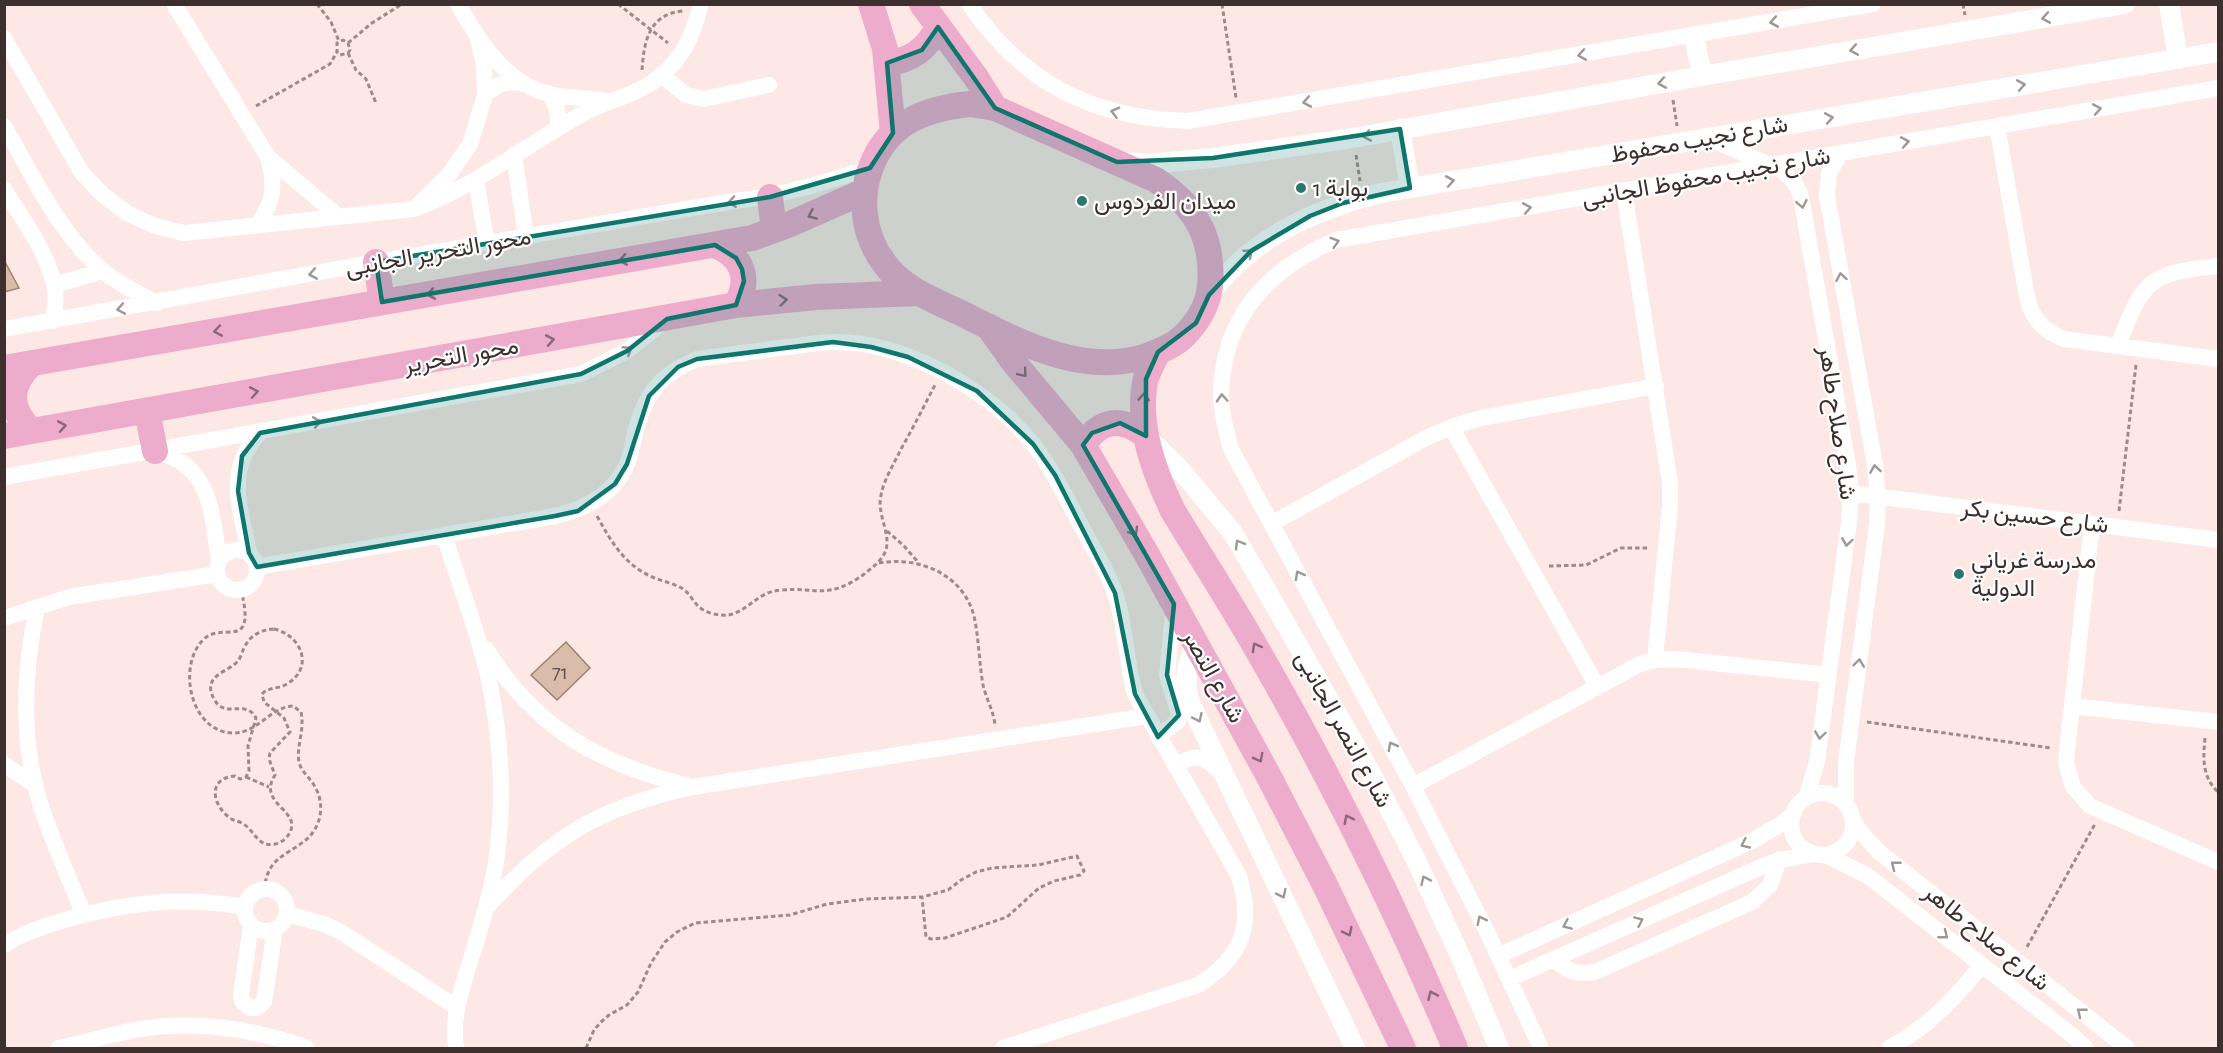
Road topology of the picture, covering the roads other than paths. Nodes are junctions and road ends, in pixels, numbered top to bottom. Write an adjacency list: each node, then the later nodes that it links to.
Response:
1 (174, 4): 35 (street)
2 (458, 4): 13 (street)
3 (871, 4): 16 (main road)
4 (922, 4): 10 (main road)
5 (969, 4): 11 (street, one-way to 5)
6 (1874, 4): 11 (street, one-way to 11)
7 (2125, 4): 18 (street, one-way to 18)
8 (2169, 4): 15 (street)
9 (700, 7): 17 (street)
10 (938, 27): 16 (main road); 25 (main road)
11 (1694, 36): 18 (street)
12 (4, 38): 47 (street)
13 (478, 39): 19 (street); 23 (street)
14 (2218, 52): 15 (street, شارع نجيب محفوظ)
15 (2178, 59): 31 (street, شارع نجيب محفوظ, one-way to 15)
16 (887, 63): 30 (main road)
17 (661, 75): 20 (street); 24 (street)
18 (1702, 76): 29 (street, one-way to 29)
19 (526, 84): 22 (street); 23 (street)
20 (768, 85)
21 (2218, 88): 27 (street, شارع نجيب محفوظ الجانبى, one-way to 21)
22 (548, 93): 24 (street); 28 (street)
23 (485, 95): 32 (street)
24 (609, 101): 28 (street)
25 (995, 108): 30 (main road); 36 (main road)
26 (4, 126): 54 (street)
27 (1997, 126): 33 (street, شارع نجيب محفوظ الجانبى, one-way to 27); 65 (street)
28 (558, 128): 34 (street)
29 (1400, 129): 36 (street, one-way to 36); 41 (street)
30 (893, 133): 39 (main road)
31 (1708, 138): 37 (street, شارع صلاح طاهر); 41 (street, شارع نجيب محفوظ, one-way to 31)
32 (470, 144): 38 (street); 45 (street)
33 (1842, 153): 37 (street, شارع نجيب محفوظ الجانبى); 81 (street, شارع صلاح طاهر, one-way to 33)
34 (514, 155): 38 (street); 49 (street)
35 (268, 157): 46 (street); 47 (street)
36 (1117, 162): 57 (main road)
37 (1770, 166): 43 (street, شارع نجيب محفوظ الجانبى); 80 (street, شارع صلاح طاهر, one-way to 80)
38 (490, 170): 40 (street)
39 (868, 179): 44 (street, محور التحرير الجانبى); 48 (main road, one-way to 48); 56 (main road)
40 (476, 180): 45 (street); 50 (street)
41 (1410, 188): 57 (street, شارع نجيب محفوظ, one-way to 41)
42 (4, 189): 55 (street)
43 (1624, 191): 70 (street); 83 (street, شارع نجيب محفوظ الجانبى, one-way to 43)
44 (770, 197): 48 (main road); 49 (street, محور التحرير الجانبى, one-way to 49)
45 (414, 209): 46 (street)
46 (338, 216): 47 (street)
47 (258, 225)
48 (774, 230): 51 (main road)
49 (526, 237): 50 (street, محور التحرير الجانبى)
50 (487, 244): 52 (street, محور التحرير الجانبى)
51 (715, 245): 58 (main road, one-way to 58); 60 (main road)
52 (376, 262): 58 (main road); 59 (street, محور التحرير الجانبى, one-way to 59)
53 (2218, 266): 65 (street)
54 (103, 271): 55 (street); 59 (street)
55 (54, 285): 62 (street)
56 (920, 293): 60 (main road, محور التحرير, one-way to 56); 63 (main road)
57 (1209, 295): 66 (main road)
58 (382, 302): 68 (main road, one-way to 68)
59 (158, 303): 62 (street, محور التحرير الجانبى, one-way to 62)
60 (736, 305): 61 (main road, محور التحرير)
61 (667, 319): 71 (main road, محور التحرير, one-way to 61); 74 (street, one-way to 61)
62 (53, 321): 64 (street, محور التحرير الجانبى)
63 (987, 326): 66 (main road); 77 (main road, شارع النصر, one-way to 77)
64 (4, 329)
65 (2118, 346): 67 (street)
66 (1158, 352): 76 (main road, شارع النصر, one-way to 66)
67 (2218, 359)
68 (32, 363): 69 (main road); 73 (main road)
69 (4, 368)
70 (1656, 386): 72 (street); 93 (street)
71 (147, 411): 73 (main road, محور التحرير, one-way to 71); 78 (main road)
72 (1451, 427): 83 (street); 95 (street)
73 (32, 431): 75 (main road, محور التحرير)
74 (260, 433): 78 (street); 86 (street)
75 (4, 436)
76 (1146, 436): 77 (main road); 132 (main road, شارع النصر, one-way to 76); 133 (street, شارع النصر الجانبى, one-way to 76)
77 (1083, 446): 88 (main road, شارع النصر, one-way to 88)
78 (155, 451): 79 (street); 87 (street)
79 (4, 477)
80 (1851, 493): 81 (street, شارع حسين بكر); 94 (street, شارع صلاح طاهر, one-way to 94)
81 (1878, 496): 82 (street, شارع حسين بكر); 107 (street, شارع صلاح طاهر, one-way to 81)
82 (2092, 524): 85 (street, شارع حسين بكر); 96 (street)
83 (1271, 525): 104 (street, شارع نجيب محفوظ الجانبى, one-way to 83)
84 (444, 536): 86 (street); 91 (street); 97 (street)
85 (2218, 540)
86 (253, 560): 87 (street); 87 (street)
87 (218, 567): 89 (street)
88 (1174, 604): 92 (main road, شارع النصر); 99 (street)
89 (37, 607): 90 (street); 103 (street)
90 (4, 618)
91 (476, 633): 105 (street); 113 (street)
92 (1197, 644): 102 (street, one-way to 102); 131 (main road, شارع النصر, one-way to 131)
93 (1654, 660): 94 (street); 95 (street)
94 (1828, 675): 106 (street, شارع صلاح طاهر, one-way to 106)
95 (1597, 686): 104 (street)
96 (2072, 706): 98 (street); 111 (street)
97 (1147, 716): 99 (street); 105 (street)
98 (2213, 722)
99 (1158, 736): 101 (street)
100 (4, 764): 103 (street)
101 (1175, 766): 102 (street); 129 (street)
102 (1226, 777): 130 (street, one-way to 130)
103 (36, 786): 116 (street)
104 (1413, 786): 121 (street, شارع نجيب محفوظ الجانبى, one-way to 104)
105 (693, 787): 113 (street)
106 (1806, 798): 107 (street); 108 (street)
107 (1849, 812): 109 (street); 137 (street, شارع صلاح طاهر, one-way to 107)
108 (1794, 813): 109 (street); 115 (street, one-way to 115)
109 (1820, 854): 110 (street); 123 (street, شارع صلاح طاهر, one-way to 123)
110 (1779, 860): 119 (street, one-way to 110); 122 (street)
111 (2218, 862)
112 (245, 907): 114 (street); 116 (street); 117 (street)
113 (487, 907): 125 (street)
114 (287, 914): 118 (street); 125 (street)
115 (1591, 914): 119 (street); 121 (street, one-way to 121)
116 (84, 915): 120 (street)
117 (251, 924): 118 (street); 118 (street)
118 (275, 929)
119 (1602, 938): 122 (street)
120 (4, 945)
121 (1498, 956): 124 (street, شارع نجيب محفوظ الجانبى)
122 (1555, 959): 124 (street)
123 (1982, 965): 135 (street); 136 (street, شارع صلاح طاهر)
124 (1509, 979): 134 (street, شارع نجيب محفوظ الجانبى)
125 (456, 1007): 128 (street)
126 (58, 1048): 127 (street)
127 (307, 1048)
128 (456, 1048)
129 (1003, 1048)
130 (1355, 1048)
131 (1403, 1048)
132 (1455, 1048)
133 (1499, 1048)
134 (1541, 1048)
135 (1893, 1048)
136 (2086, 1048)
137 (2127, 1048)

